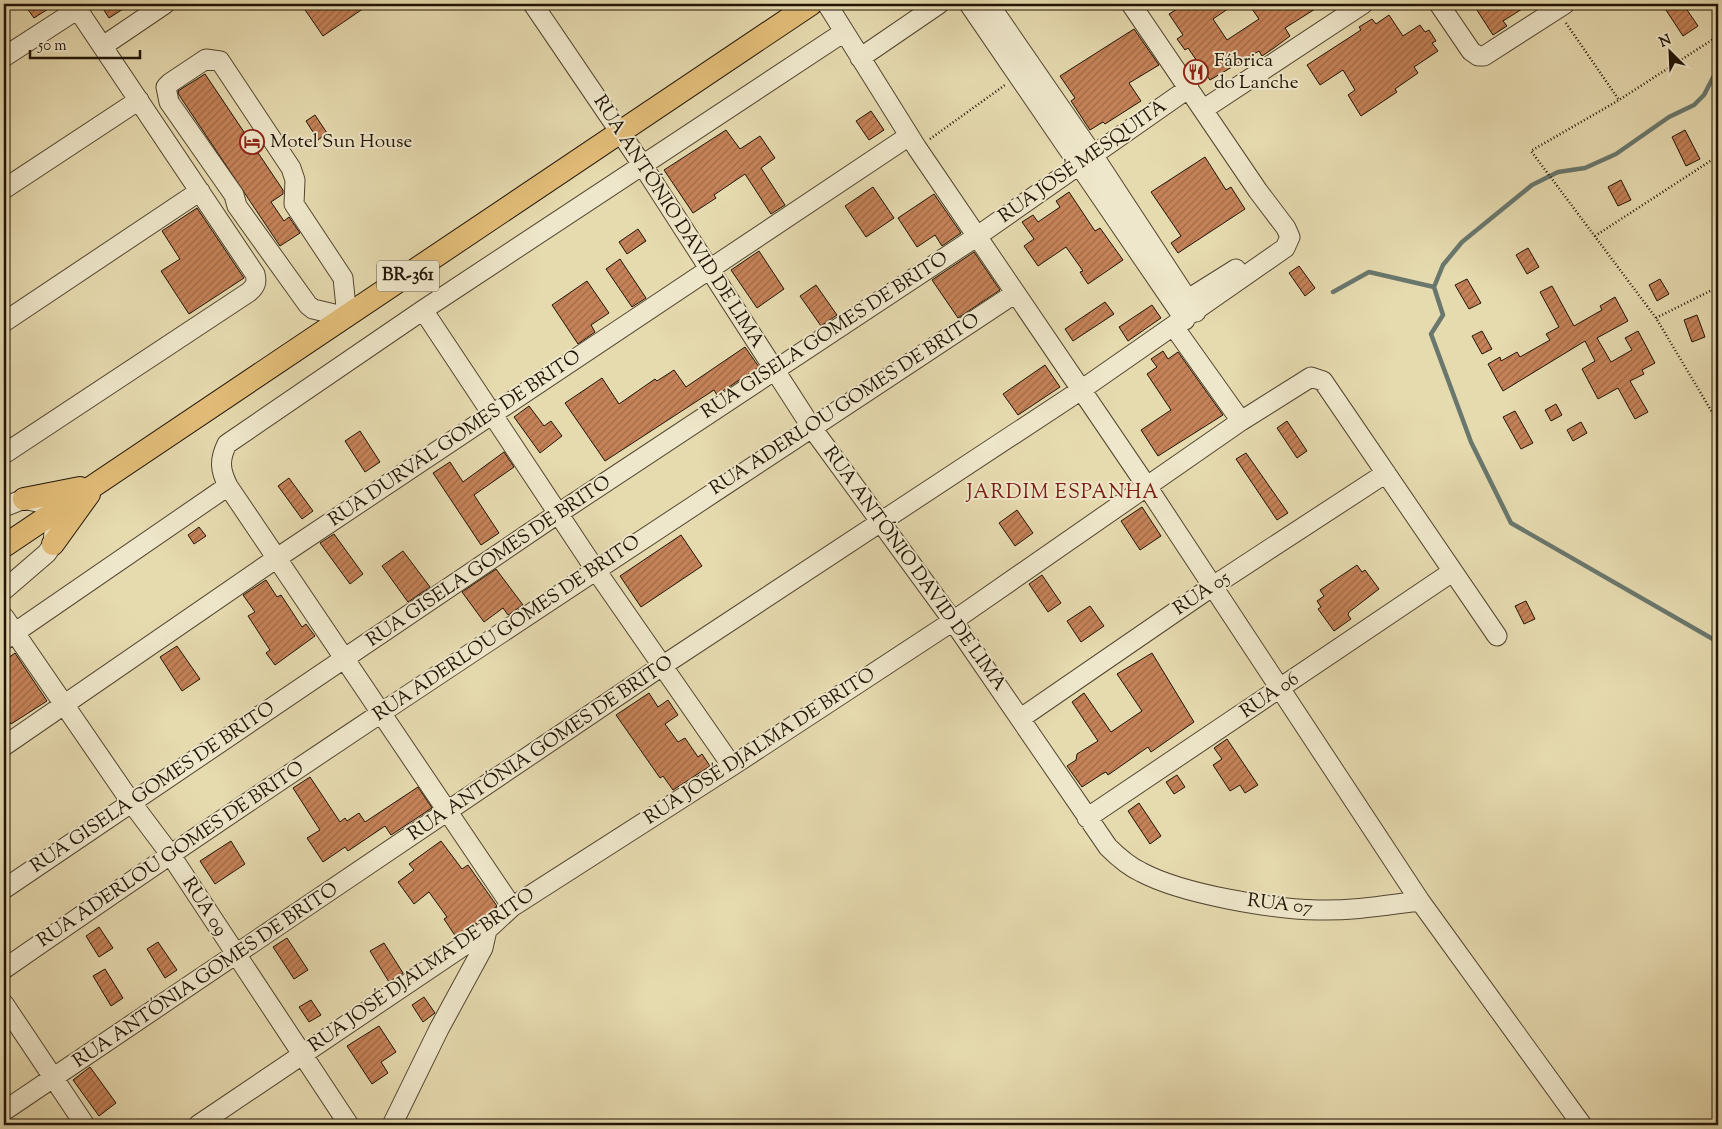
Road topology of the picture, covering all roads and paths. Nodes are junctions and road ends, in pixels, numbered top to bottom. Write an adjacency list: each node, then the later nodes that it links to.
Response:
1 (165, 4): 15 (street)
2 (533, 4): 23 (street, RUA ANTÓNIO DAVID DE LIMA)
3 (812, 4): 23 (main road, BR-361)
4 (827, 4): 13 (street)
5 (939, 4): 17 (street)
6 (969, 4): 18 (street)
7 (989, 4): 26 (street)
8 (1362, 4): 22 (street)
9 (1438, 4): 12 (street)
10 (1135, 5): 19 (street)
11 (76, 6): 15 (street); 16 (street)
12 (1559, 6): 21 (path)
13 (844, 32): 17 (street); 27 (street)
14 (1718, 36): 21 (path)
15 (103, 46): 20 (street)
16 (4, 57)
17 (860, 58): 24 (street)
18 (1018, 76): 24 (path); 26 (street)
19 (1189, 88): 22 (street); 26 (street, RUA JOSÉ MESQUITA)
20 (138, 100): 28 (street); 29 (street)
21 (1619, 100): 30 (path)
22 (1204, 109): 36 (street, RUA ANTÓNIA GOMES DE BRITO)
23 (620, 133): 27 (street, RUA ANTÓNIO DAVID DE LIMA); 37 (main road, BR-361)
24 (913, 142): 31 (street); 32 (street, RUA DURVAL GOMES DE BRITO)
25 (1718, 156): 30 (path)
26 (1086, 160): 31 (street, RUA JOSÉ MESQUITA); 36 (street)
27 (642, 166): 32 (street, RUA ANTÓNIO DAVID DE LIMA); 35 (street)
28 (4, 189)
29 (200, 191): 39 (street); 46 (street)
30 (1595, 236): 38 (path)
31 (976, 237): 34 (street); 40 (street, RUA GISELA GOMES DE BRITO)
32 (709, 270): 40 (street, RUA ANTÓNIO DAVID DE LIMA); 42 (street, RUA DURVAL GOMES DE BRITO)
33 (1718, 287): 38 (path)
34 (1014, 294): 41 (street); 45 (street, RUA ADERLOU GOMES DE BRITO)
35 (423, 310): 42 (street); 49 (street)
36 (1184, 313): 41 (street, RUA ANTÓNIA GOMES DE BRITO); 43 (street)
37 (348, 317): 37 (street); 48 (main road, BR-361)
38 (1656, 318): 44 (path)
39 (4, 322)
40 (776, 369): 45 (street, RUA ANTÓNIO DAVID DE LIMA); 52 (street, RUA GISELA GOMES DE BRITO)
41 (1081, 390): 50 (street); 54 (street, RUA ANTÓNIA GOMES DE BRITO)
42 (492, 415): 52 (street); 57 (street, RUA DURVAL GOMES DE BRITO)
43 (1241, 422): 47 (street, RUA JOSÉ DJALMA DE BRITO); 50 (street, RUA JOSÉ DJALMA DE BRITO)
44 (1718, 422)
45 (812, 428): 54 (street, RUA ANTÓNIO DAVID DE LIMA); 58 (street, RUA ADERLOU GOMES DE BRITO)
46 (4, 454)
47 (1386, 473): 59 (street); 60 (street, RUA 05)
48 (94, 484): 51 (main road); 53 (main road, BR-361); 55 (main road)
49 (228, 486): 57 (street); 64 (street)
50 (1148, 488): 60 (street); 63 (street, RUA JOSÉ DJALMA DE BRITO)
51 (14, 503): 53 (street)
52 (559, 513): 58 (street); 66 (street, RUA GISELA GOMES DE BRITO)
53 (50, 514): 55 (street); 56 (main road, BR-361)
54 (880, 524): 63 (street, RUA ANTÓNIO DAVID DE LIMA); 67 (street, RUA ANTÓNIA GOMES DE BRITO)
55 (53, 544): 61 (street)
56 (4, 546)
57 (277, 558): 66 (street); 69 (street, RUA DURVAL GOMES DE BRITO)
58 (595, 569): 67 (street); 70 (street, RUA ADERLOU GOMES DE BRITO)
59 (1452, 572): 65 (street); 68 (street, RUA 06)
60 (1213, 586): 68 (street); 71 (street, RUA 05)
61 (4, 590)
62 (4, 616): 64 (street, RUA 09)
63 (953, 621): 71 (street, RUA ANTÓNIO DAVID DE LIMA); 73 (street, RUA JOSÉ DJALMA DE BRITO)
64 (9, 636): 69 (street, RUA 09)
65 (1497, 636)
66 (345, 660): 70 (street); 74 (street, RUA GISELA GOMES DE BRITO)
67 (662, 666): 73 (street); 75 (street, RUA ANTÓNIA GOMES DE BRITO)
68 (1280, 689): 76 (street, RUA 06); 80 (street)
69 (65, 705): 72 (street, RUA DURVAL GOMES DE BRITO); 74 (street, RUA 09)
70 (381, 713): 75 (street); 77 (street, RUA ADERLOU GOMES DE BRITO)
71 (1021, 718): 76 (street, RUA ANTÓNIO DAVID DE LIMA)
72 (4, 746)
73 (732, 766): 81 (street, RUA JOSÉ DJALMA DE BRITO)
74 (131, 802): 77 (street, RUA 09); 79 (street, RUA GISELA GOMES DE BRITO)
75 (449, 811): 81 (street); 83 (street, RUA ANTÓNIA GOMES DE BRITO)
76 (1087, 818): 78 (street, RUA ANTÓNIO DAVID DE LIMA)
77 (170, 854): 83 (street, RUA 09); 84 (street, RUA ADERLOU GOMES DE BRITO)
78 (1142, 873): 80 (street, RUA 07)
79 (4, 889)
80 (1420, 901): 93 (street)
81 (512, 907): 82 (street, RUA JOSÉ DJALMA DE BRITO)
82 (487, 930): 86 (street, RUA JOSÉ DJALMA DE BRITO); 92 (street)
83 (236, 956): 86 (street, RUA 09); 87 (street, RUA ANTÓNIA GOMES DE BRITO)
84 (4, 969)
85 (4, 1004): 87 (street)
86 (303, 1054): 90 (street, RUA JOSÉ DJALMA DE BRITO); 91 (street, RUA 09)
87 (55, 1078): 88 (street, RUA ANTÓNIA GOMES DE BRITO); 89 (street)
88 (4, 1111)
89 (85, 1125)
90 (198, 1125)
91 (349, 1125)
92 (392, 1125)
93 (1582, 1125)

